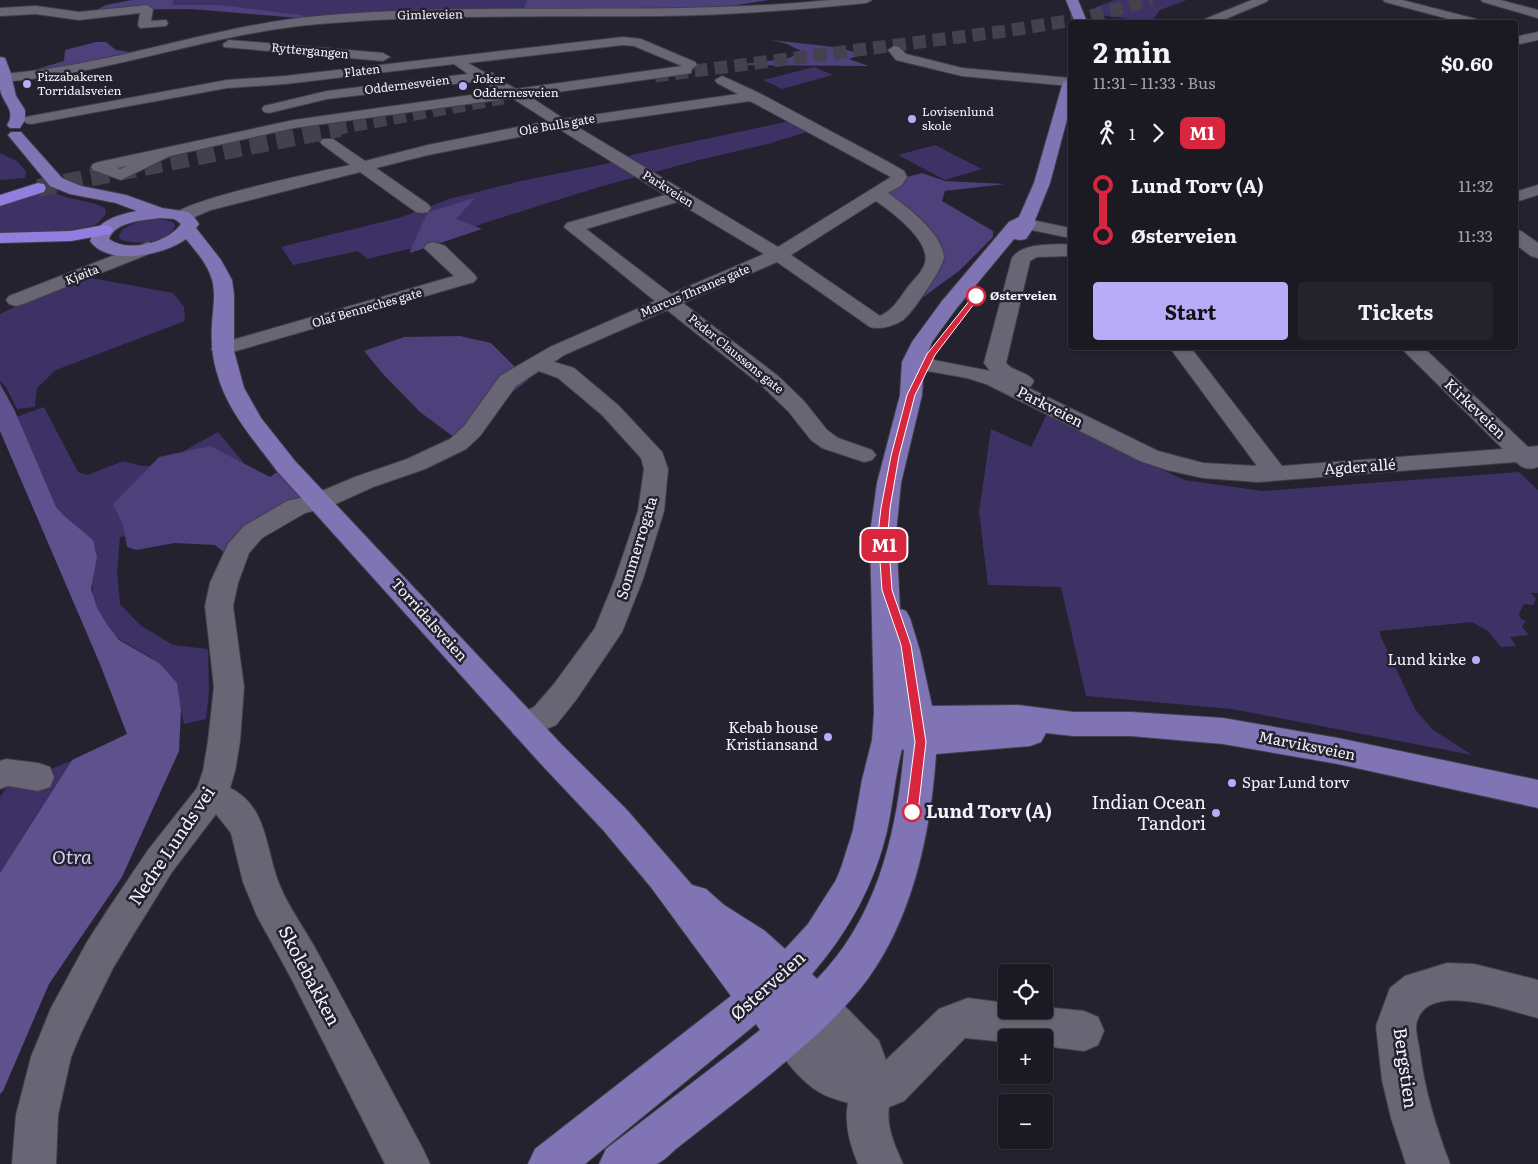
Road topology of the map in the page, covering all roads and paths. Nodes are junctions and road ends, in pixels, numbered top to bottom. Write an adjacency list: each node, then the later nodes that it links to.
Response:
1 (43, 0): 8 (street)
2 (866, 0): 18 (street, Gimleveien)
3 (1072, 0): 11 (main road)
4 (1082, 0): 12 (main road)
5 (1262, 0): 13 (street)
6 (1389, 0): 14 (street)
7 (1487, 0): 10 (street)
8 (23, 10): 9 (street); 15 (street)
9 (0, 12)
10 (1538, 14)
11 (1080, 20)
12 (1088, 20)
13 (1214, 20)
14 (1464, 20)
15 (173, 33): 18 (street, Ryttergangen); 20 (street)
16 (1518, 36): 17 (street)
17 (1533, 38): 19 (street)
18 (200, 39): 20 (street, Gimleveien); 26 (street, Ryttergangen)
19 (1518, 40)
20 (182, 44): 30 (street, Gimleveien)
21 (894, 50): 32 (street, Østerveien)
22 (664, 53): 23 (street); 24 (street, Flaten); 27 (street, Flaten)
23 (633, 58)
24 (457, 60): 26 (street, Flaten); 29 (street, Parkveien)
25 (0, 61): 30 (main road)
26 (414, 65): 37 (street, Flaten)
27 (695, 68): 34 (street, Oddernesveien)
28 (500, 74): 29 (street, Oddernesveien)
29 (482, 76): 34 (street, Parkveien); 39 (street, Oddernesveien)
30 (3, 78): 36 (main road)
31 (722, 80): 35 (street, Marcus Thranes gate)
32 (1068, 82)
33 (1068, 89): 55 (main road, Østerveien)
34 (514, 93): 38 (street, Parkveien); 39 (street, Oddernesveien)
35 (754, 96): 38 (street, Ole Bulls gate); 47 (street, Marcus Thranes gate)
36 (9, 119): 41 (main road); 53 (main road)
37 (31, 120)
38 (560, 123): 43 (street, Ole Bulls gate); 49 (street, Parkveien)
39 (294, 124): 42 (street, Oddernesveien)
40 (328, 142): 43 (street)
41 (3, 146): 58 (main road)
42 (166, 152)
43 (362, 166): 52 (street); 54 (street, Ole Bulls gate)
44 (34, 185): 45 (highway); 48 (highway); 51 (highway)
45 (0, 187)
46 (1538, 190): 50 (street)
47 (876, 194): 66 (street, Marcus Thranes gate); 66 (street, Parkveien)
48 (0, 196)
49 (680, 196): 66 (street, Parkveien); 67 (street, Peder Claussøns gate)
50 (1518, 196)
51 (0, 201)
52 (422, 208)
53 (161, 213): 54 (main road); 58 (main road)
54 (185, 222): 62 (main road); 69 (main road, Torridalsveien)
55 (1023, 225): 56 (street); 57 (street); 73 (main road, Østerveien)
56 (1068, 233)
57 (1068, 236)
58 (107, 237): 60 (highway); 61 (highway); 62 (main road); 68 (street, Kjøita)
59 (1518, 237): 65 (street)
60 (0, 238)
61 (0, 245)
62 (148, 248): 68 (street, Kjøita); 69 (main road, Torridalsveien)
63 (433, 248): 69 (street, Olaf Benneches gate)
64 (1068, 250): 74 (street)
65 (1538, 252)
66 (778, 255): 67 (street, Marcus Thranes gate)
67 (669, 302): 72 (street, Marcus Thranes gate); 75 (street, Peder Claussøns gate)
68 (8, 304)
69 (222, 349): 79 (main road, Torridalsveien)
70 (1182, 350): 78 (street)
71 (1414, 350): 76 (street, Kirkeveien)
72 (537, 363): 79 (street, Marcus Thranes gate); 80 (street, Sommerrogata)
73 (920, 363): 77 (street, Parkveien); 81 (main road, Østerveien)
74 (1031, 385)
75 (864, 455)
76 (1533, 459): 78 (street, Agder allé)
77 (1183, 468): 78 (street, Agder allé)
78 (1274, 472)
79 (320, 501): 80 (main road, Torridalsveien); 85 (street, Nedre Lunds vei)
80 (525, 726): 86 (main road, Torridalsveien)
81 (909, 730): 84 (main road, Marviksveien); 86 (main road, Østerveien); 88 (main road, Østerveien)
82 (0, 775): 83 (street)
83 (38, 777)
84 (1538, 794)
85 (211, 795): 91 (street, Skolebakken); 92 (street, Nedre Lunds vei)
86 (772, 986): 88 (main road, Torridalsveien); 93 (main road, Østerveien)
87 (1538, 999): 96 (street, Bergstien)
88 (803, 1019): 90 (street); 94 (main road, Østerveien)
89 (1084, 1031): 90 (street)
90 (870, 1092): 95 (street)
91 (407, 1163)
92 (34, 1164)
93 (550, 1164)
94 (621, 1164)
95 (881, 1164)
96 (1428, 1164)

